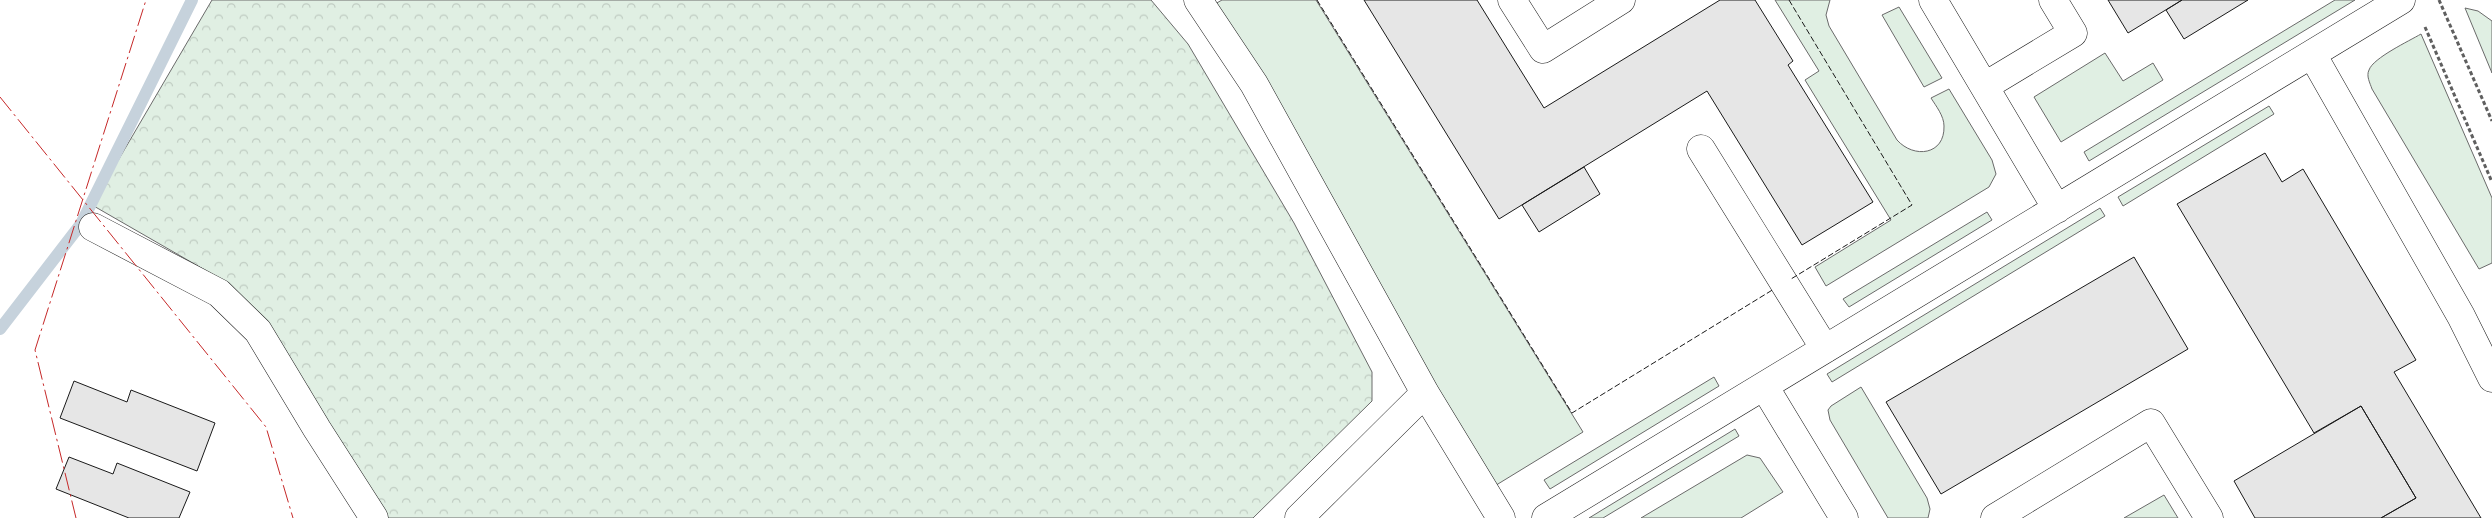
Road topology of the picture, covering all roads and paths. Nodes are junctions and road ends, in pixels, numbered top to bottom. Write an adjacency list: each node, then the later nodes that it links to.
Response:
1 (1198, 0): 18 (street)
2 (1512, 0): 3 (street)
3 (1621, 0)
4 (1933, 0): 9 (street)
5 (2053, 0): 9 (street)
6 (2439, 0): 10 (path)
7 (2411, 9): 8 (street); 12 (path)
8 (2312, 54): 13 (street); 16 (street)
9 (1985, 86): 13 (street)
10 (2492, 121)
11 (1701, 149): 15 (street)
12 (2492, 182)
13 (2057, 209): 15 (street)
14 (94, 227): 19 (street)
15 (1825, 349): 17 (street)
16 (2492, 378)
17 (1764, 386): 22 (street); 23 (street)
18 (1425, 393): 20 (street); 21 (street)
19 (374, 518)
20 (1299, 518)
21 (1501, 518)
22 (1546, 518)
23 (1844, 518)
24 (1995, 518): 25 (street)
25 (2209, 518)

